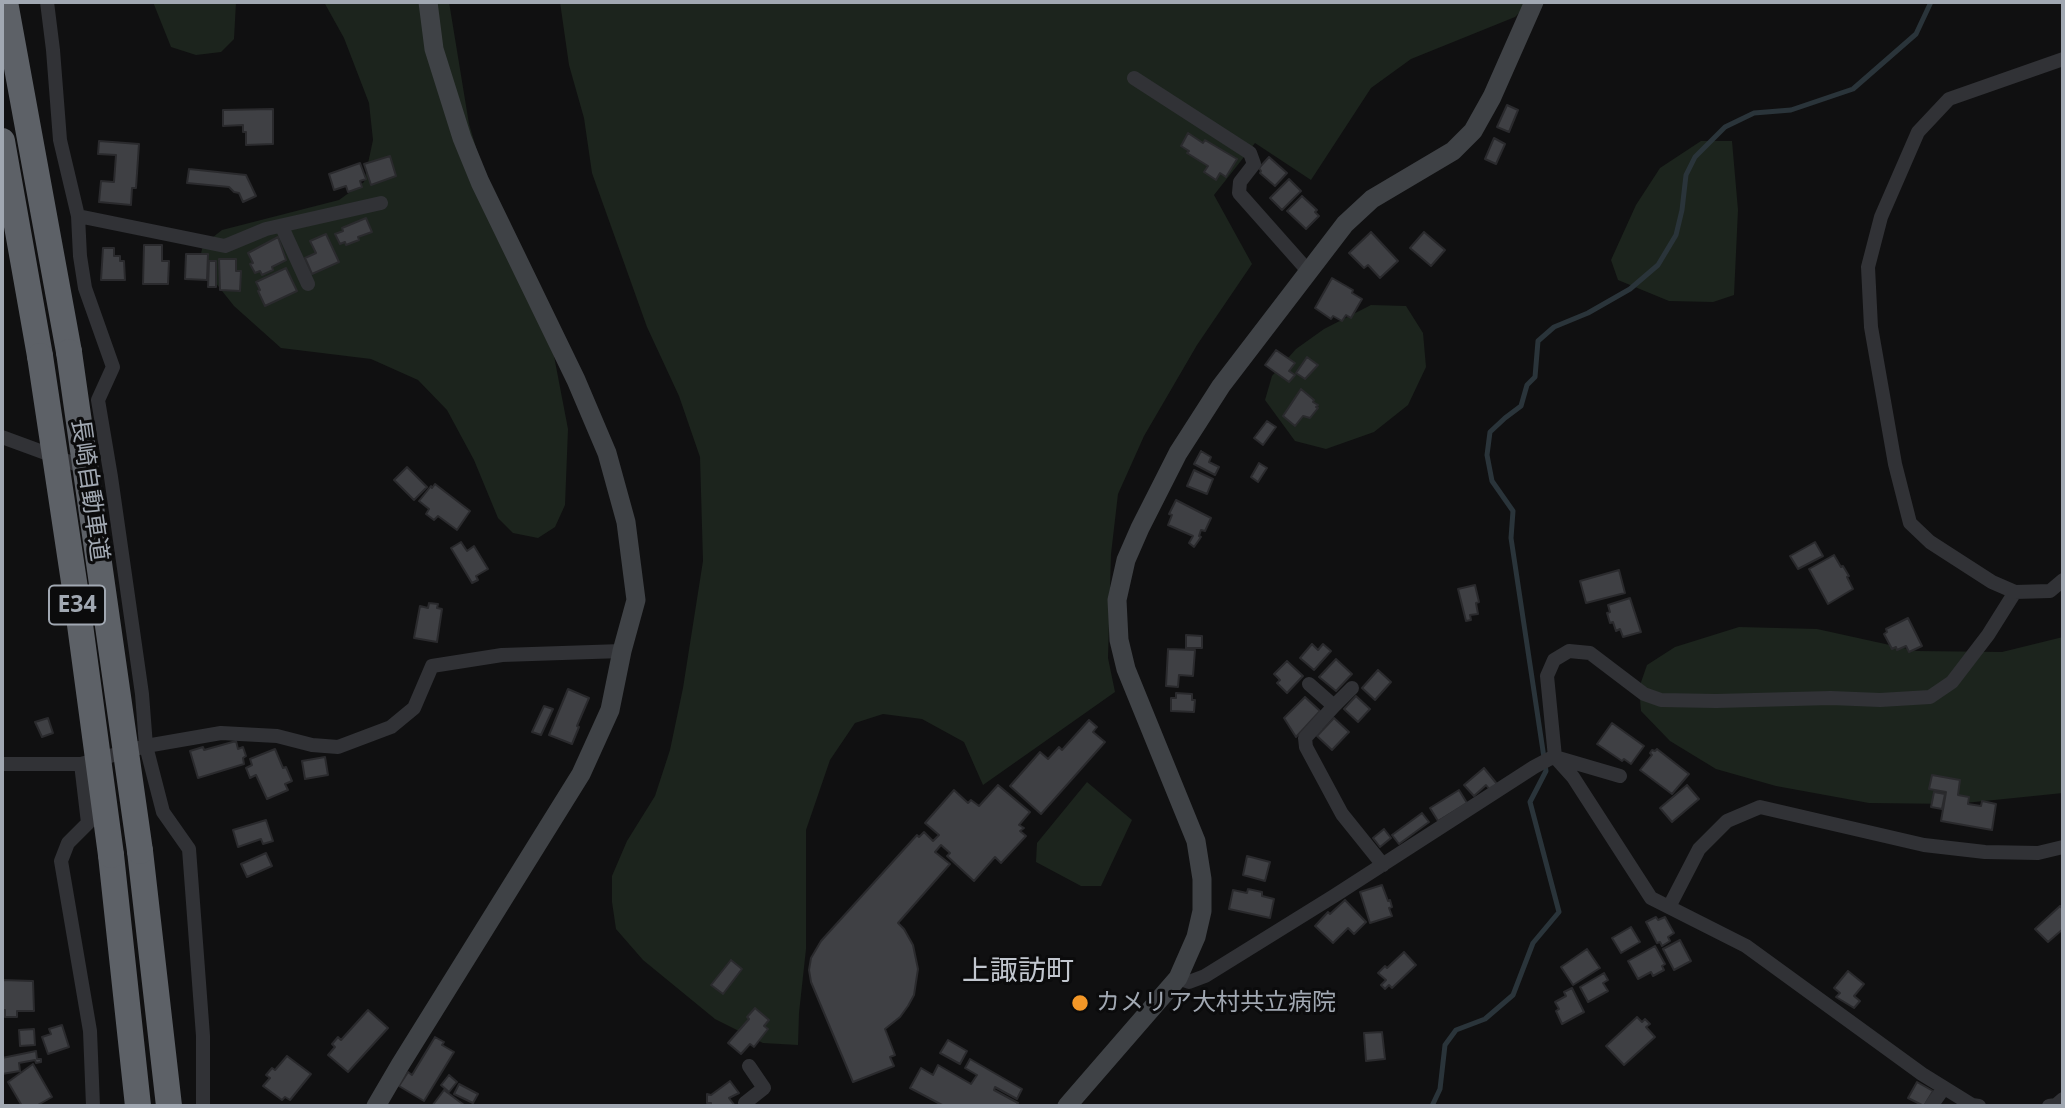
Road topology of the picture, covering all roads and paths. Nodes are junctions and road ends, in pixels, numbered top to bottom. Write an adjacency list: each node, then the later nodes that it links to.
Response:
1 (5, 2): 37 (highway, 長崎自動車道 / E34, bridge)
2 (47, 2): 10 (street)
3 (428, 2): 19 (street)
4 (1534, 2): 13 (street)
5 (2063, 59): 18 (street)
6 (1134, 78): 13 (street)
7 (2, 141): 12 (highway, 長崎自動車道 / E34)
8 (2, 166): 12 (highway)
9 (381, 203): 11 (street)
10 (78, 216): 11 (street); 16 (street)
11 (282, 227): 14 (street)
12 (20, 237): 36 (highway, 長崎自動車道 / E34, bridge)
13 (1309, 272): 31 (street)
14 (309, 284)
15 (2, 437): 16 (street)
16 (111, 477): 23 (street)
17 (2063, 580): 18 (street)
18 (2015, 592): 24 (street)
19 (622, 651): 23 (street); 39 (street)
20 (1309, 684): 22 (street)
21 (1352, 688): 22 (street)
22 (1334, 706): 29 (street)
23 (146, 746): 26 (street); 38 (street)
24 (1553, 758): 27 (street); 29 (street); 30 (street)
25 (2, 764): 26 (street)
26 (81, 764): 35 (street)
27 (1620, 776)
28 (2063, 847): 30 (street)
29 (1383, 865): 31 (street)
30 (1669, 907): 33 (street)
31 (1178, 978): 41 (street)
32 (749, 1066): 40 (street)
33 (1944, 1088): 42 (street); 43 (street)
34 (2063, 1099): 44 (street)
35 (93, 1106)
36 (138, 1106)
37 (169, 1106)
38 (203, 1106)
39 (376, 1106)
40 (747, 1106)
41 (1067, 1106)
42 (1931, 1106)
43 (1979, 1106)
44 (2049, 1106)

